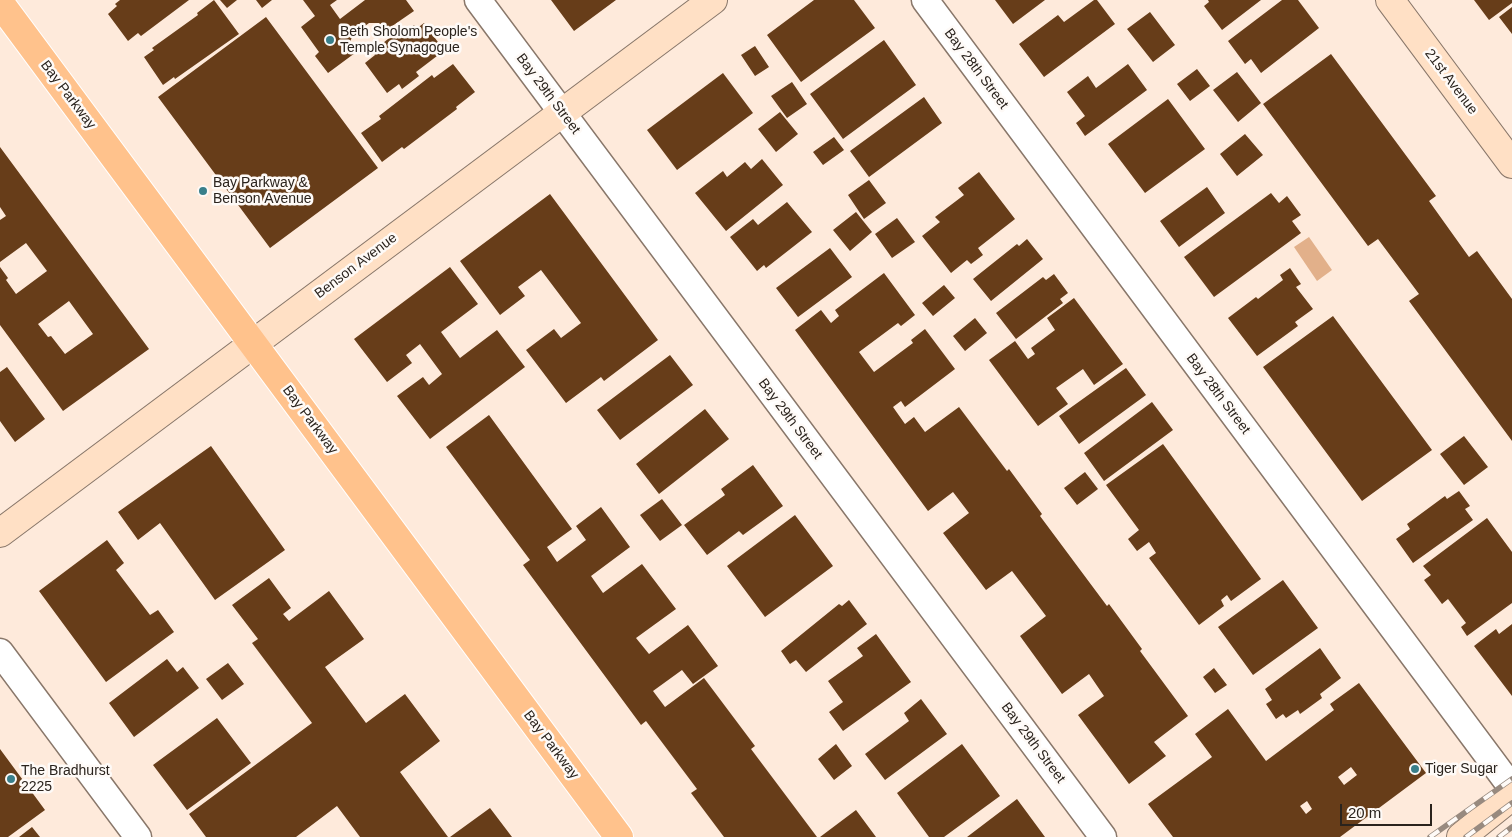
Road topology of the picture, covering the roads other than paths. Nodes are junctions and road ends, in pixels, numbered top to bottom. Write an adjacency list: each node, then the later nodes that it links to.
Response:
1 (478, 0): 6 (street, Bay 29th Street)
2 (713, 0): 6 (street, Benson Avenue)
3 (925, 0): 11 (street, Bay 28th Street)
4 (1390, 0): 7 (street, 21st Avenue)
5 (0, 3): 8 (main road, Bay Parkway)
6 (561, 112): 8 (street, Benson Avenue); 15 (street, Bay 29th Street)
7 (1512, 164)
8 (253, 343): 9 (street, Benson Avenue); 14 (main road, Bay Parkway)
9 (0, 533)
10 (0, 652): 13 (street)
11 (1512, 788)
12 (1512, 796): 16 (street)
13 (138, 837)
14 (620, 837)
15 (1104, 837)
16 (1461, 837)

